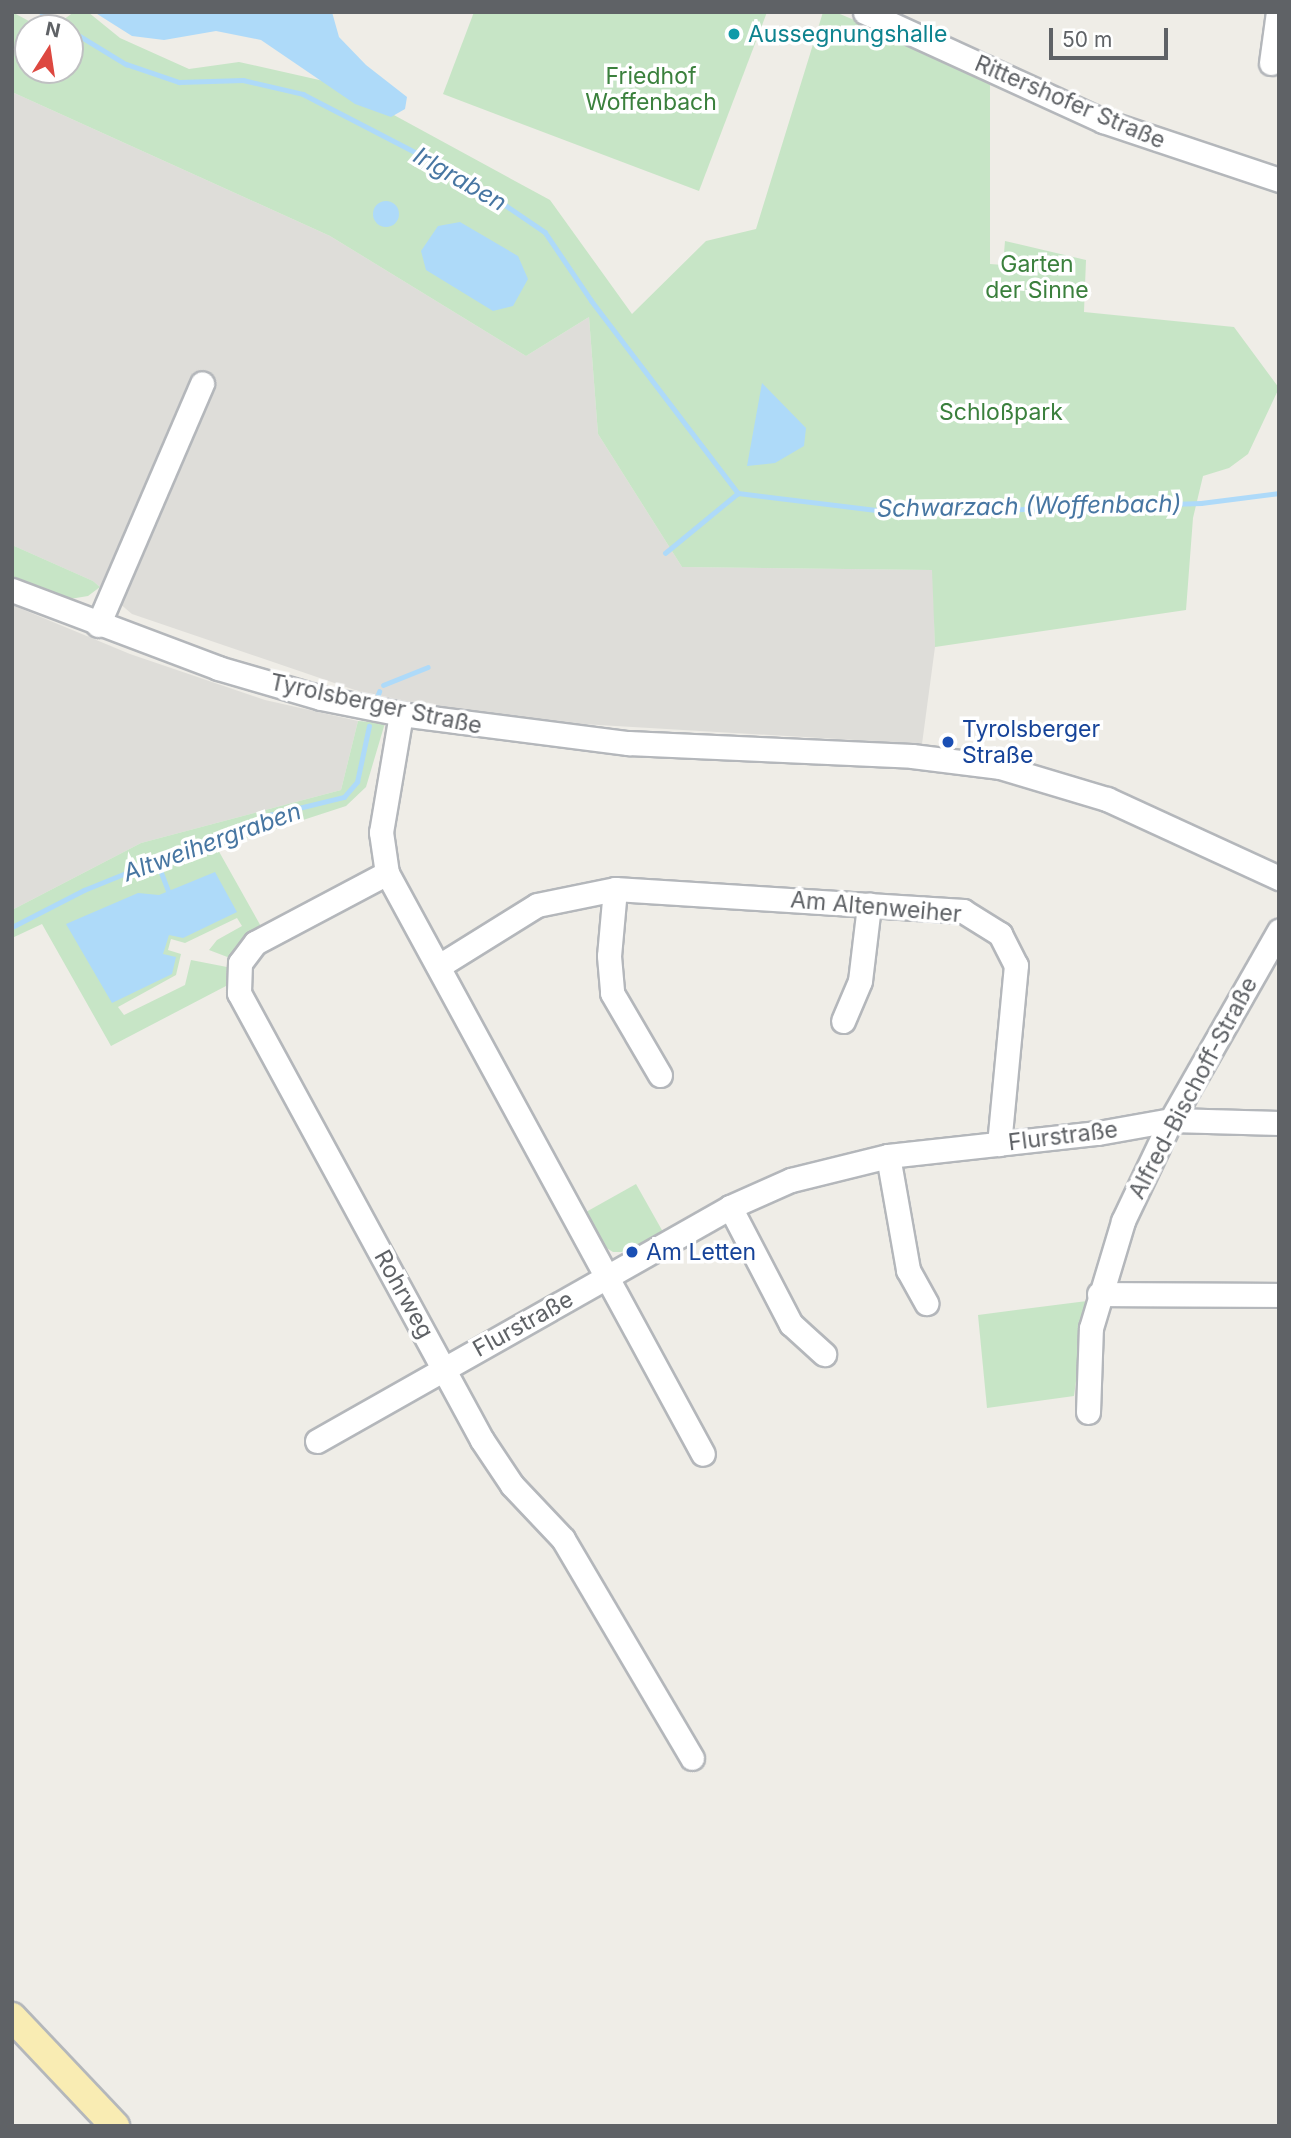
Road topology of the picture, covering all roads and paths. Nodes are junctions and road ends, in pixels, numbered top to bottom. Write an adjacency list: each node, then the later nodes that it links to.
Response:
1 (865, 12): 4 (street, Rittershofer Straße)
2 (1278, 12): 3 (street)
3 (1271, 63)
4 (1279, 180)
5 (202, 383): 7 (street)
6 (12, 590): 7 (street, Tyrolsberger Straße)
7 (99, 625): 8 (street, Tyrolsberger Straße)
8 (401, 714): 9 (street); 10 (street, Tyrolsberger Straße)
9 (387, 873): 14 (street); 27 (street, Rohrweg)
10 (1279, 878)
11 (615, 889): 12 (street, Am Altenweiher); 14 (street, Am Altenweiher); 16 (street)
12 (869, 905): 15 (street); 19 (street, Am Altenweiher)
13 (1279, 931): 17 (street, Alfred-Bischoff-Straße)
14 (439, 966): 22 (street)
15 (844, 1021)
16 (660, 1075)
17 (1171, 1120): 18 (street, Flurstraße); 19 (street, Flurstraße); 23 (street, Alfred-Bischoff-Straße)
18 (1279, 1123)
19 (999, 1144): 20 (street, Flurstraße)
20 (888, 1156): 21 (street, Flurstraße); 25 (street)
21 (730, 1208): 22 (street, Flurstraße); 26 (street)
22 (607, 1278): 27 (street, Flurstraße); 30 (street)
23 (1099, 1294): 24 (street); 28 (street, Alfred-Bischoff-Straße)
24 (1279, 1295)
25 (926, 1303)
26 (824, 1354)
27 (445, 1368): 29 (street, Flurstraße); 31 (street, Rohrweg)
28 (1088, 1412)
29 (317, 1441)
30 (703, 1454)
31 (692, 1758)
32 (12, 2017): 33 (main road)
33 (116, 2126)

